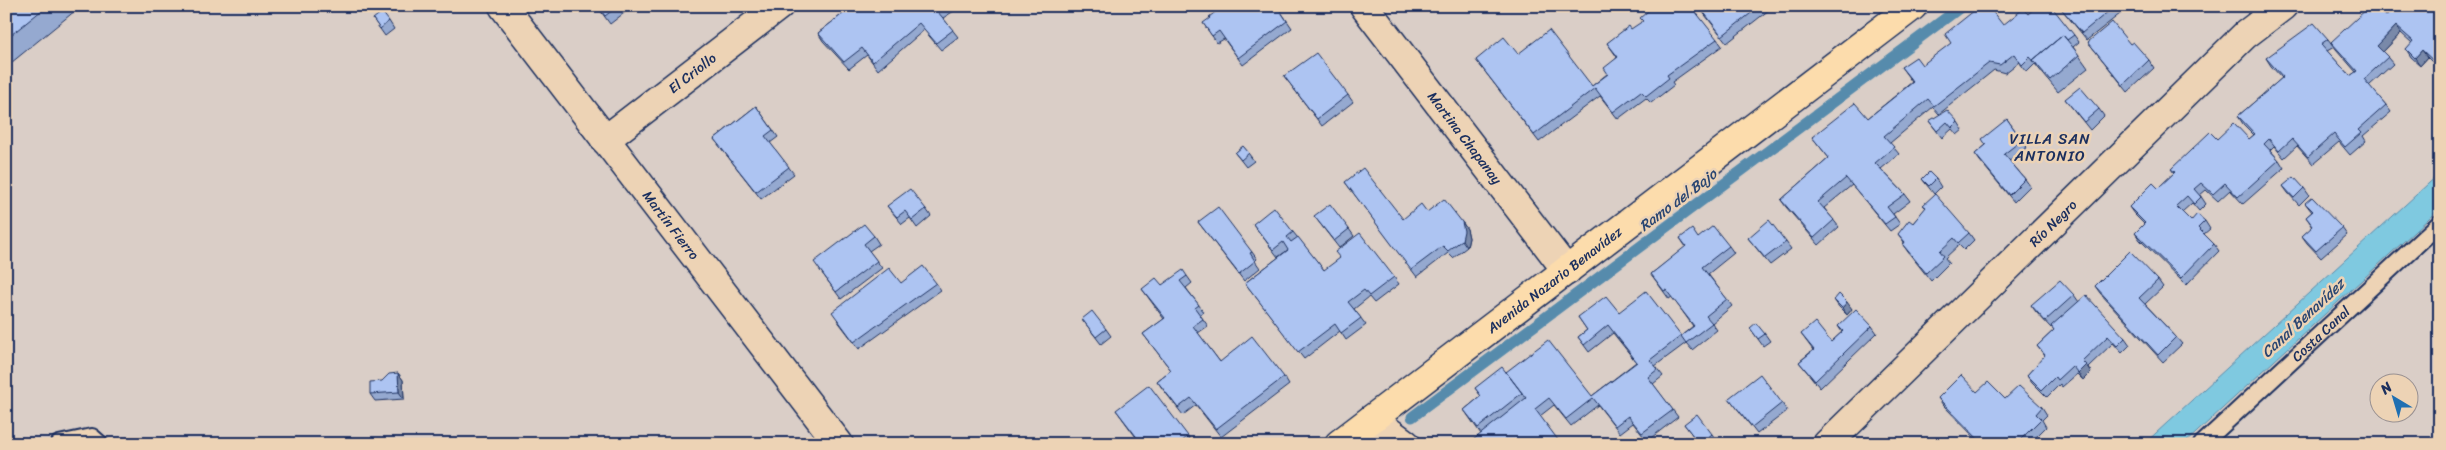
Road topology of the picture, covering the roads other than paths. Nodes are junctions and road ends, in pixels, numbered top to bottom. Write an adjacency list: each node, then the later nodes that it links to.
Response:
1 (503, 6): 7 (street, Martín Fierro)
2 (779, 6): 7 (street, El Criollo)
3 (1364, 6): 9 (street, Martina Chapanay)
4 (1913, 6): 9 (main road, Avenida Nazario Benavídez)
5 (2283, 6): 6 (street, Río Negro)
6 (2254, 15): 16 (street, Río Negro)
7 (606, 140): 13 (street, Martín Fierro)
8 (2440, 223): 17 (lane, Costa Canal)
9 (1567, 270): 10 (main road, Avenida Nazario Benavídez)
10 (1372, 419): 14 (main road, Avenida Nazario Benavídez); 15 (street)
11 (59, 444): 12 (lane)
12 (100, 444)
13 (839, 444)
14 (1339, 444)
15 (1406, 444)
16 (1827, 444)
17 (2202, 444)

